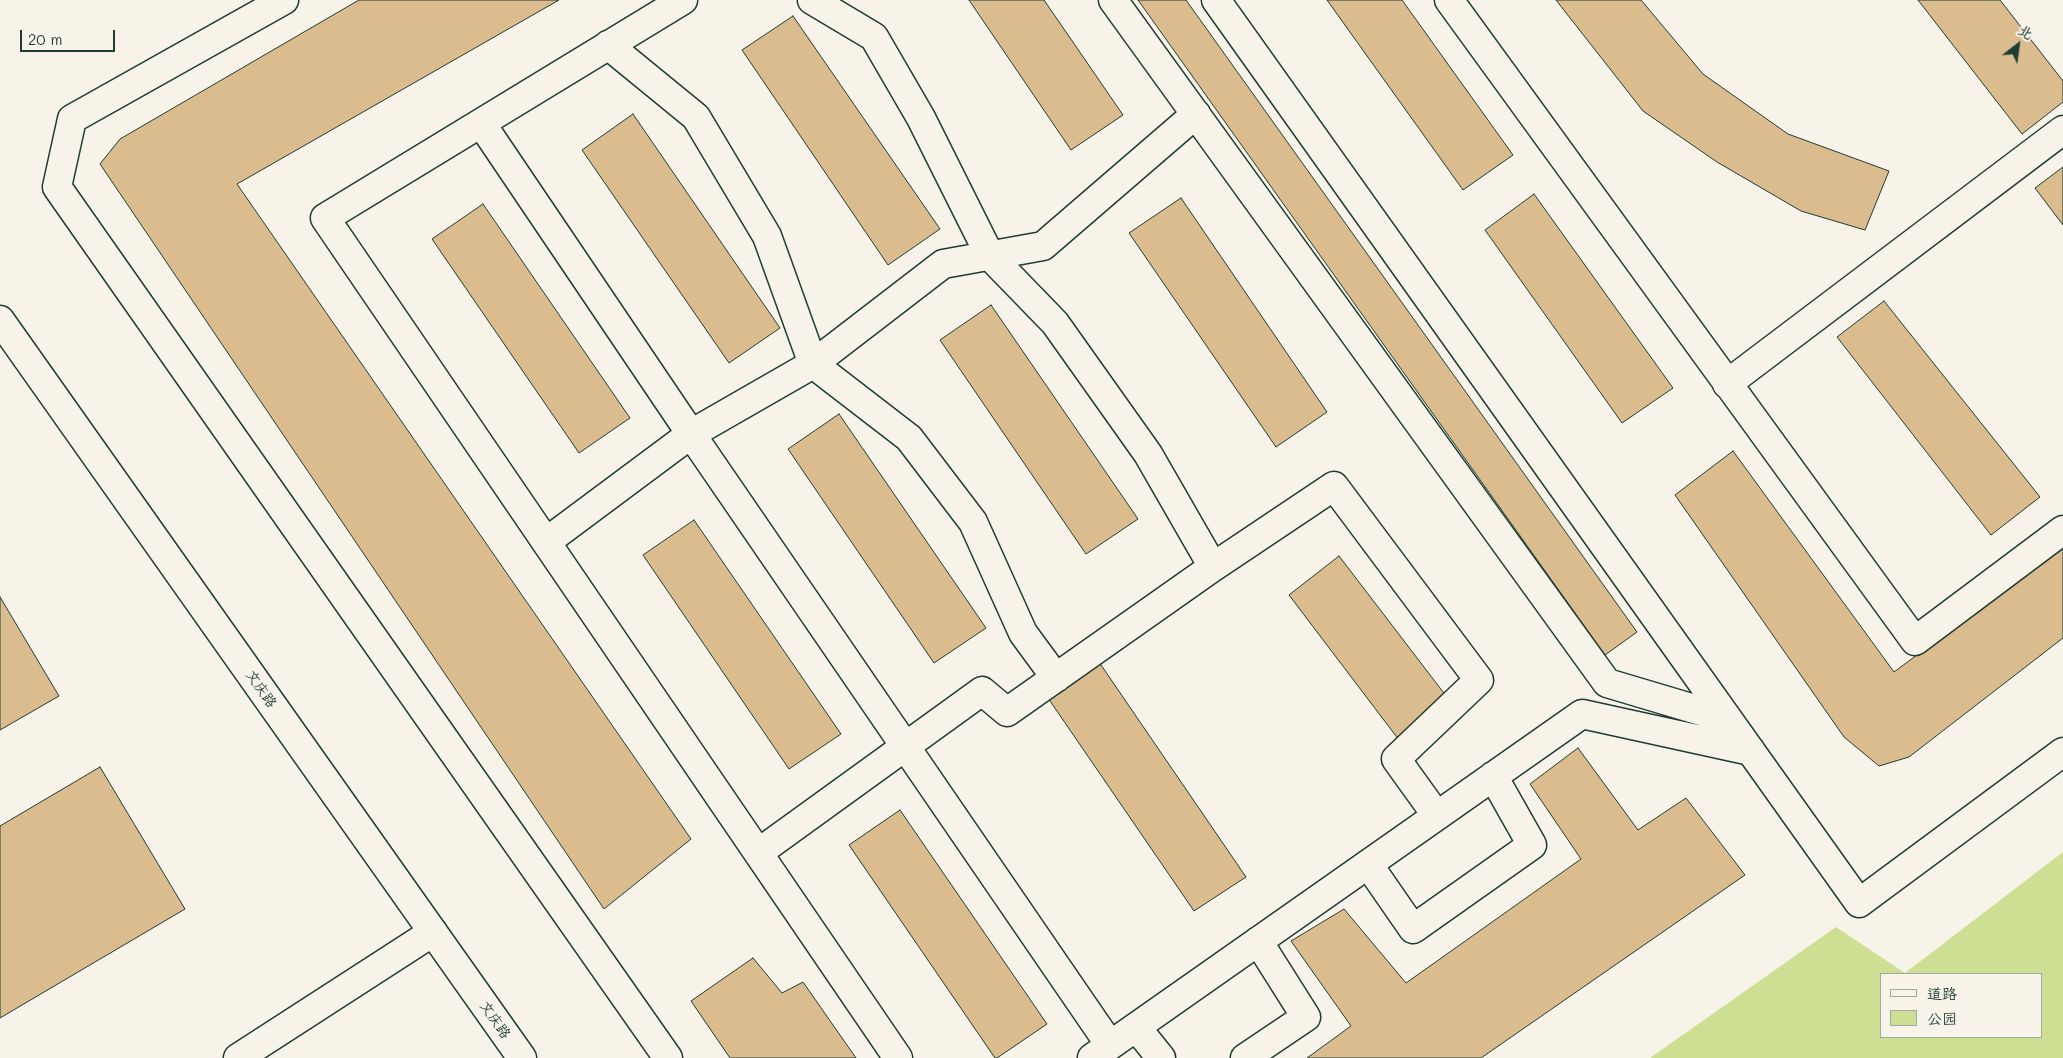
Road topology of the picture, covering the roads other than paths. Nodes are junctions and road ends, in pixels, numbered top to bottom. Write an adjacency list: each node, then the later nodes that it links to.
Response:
1 (284, 0): 34 (street)
2 (683, 0): 7 (street)
3 (812, 0): 11 (street)
4 (1113, 0): 8 (street)
5 (1216, 0): 20 (street)
6 (1449, 0): 14 (street)
7 (608, 45): 9 (street); 13 (street)
8 (1196, 114): 11 (street); 20 (street)
9 (481, 123): 15 (street); 17 (street)
10 (2063, 130): 14 (street)
11 (990, 256): 13 (street); 18 (street)
12 (0, 320): 28 (street, 文庆路)
13 (813, 364): 15 (street); 19 (street)
14 (1727, 384): 16 (street)
15 (691, 434): 17 (street); 21 (street)
16 (2063, 530)
17 (546, 542): 26 (street)
18 (1213, 567): 19 (street); 25 (street)
19 (1056, 678): 21 (street)
20 (1728, 719): 22 (street)
21 (905, 747): 26 (street); 31 (street)
22 (1751, 751): 23 (street); 24 (street)
23 (2063, 752)
24 (1493, 776): 25 (street); 27 (street)
25 (1437, 816): 27 (street)
26 (758, 853): 35 (street)
27 (1368, 864): 29 (street)
28 (433, 932): 32 (street); 33 (street, 文庆路)
29 (1258, 941): 30 (street); 37 (street)
30 (1136, 1027): 31 (street); 36 (street)
31 (1101, 1052)
32 (238, 1058)
33 (522, 1058)
34 (668, 1058)
35 (898, 1058)
36 (1161, 1058)
37 (1245, 1058)

